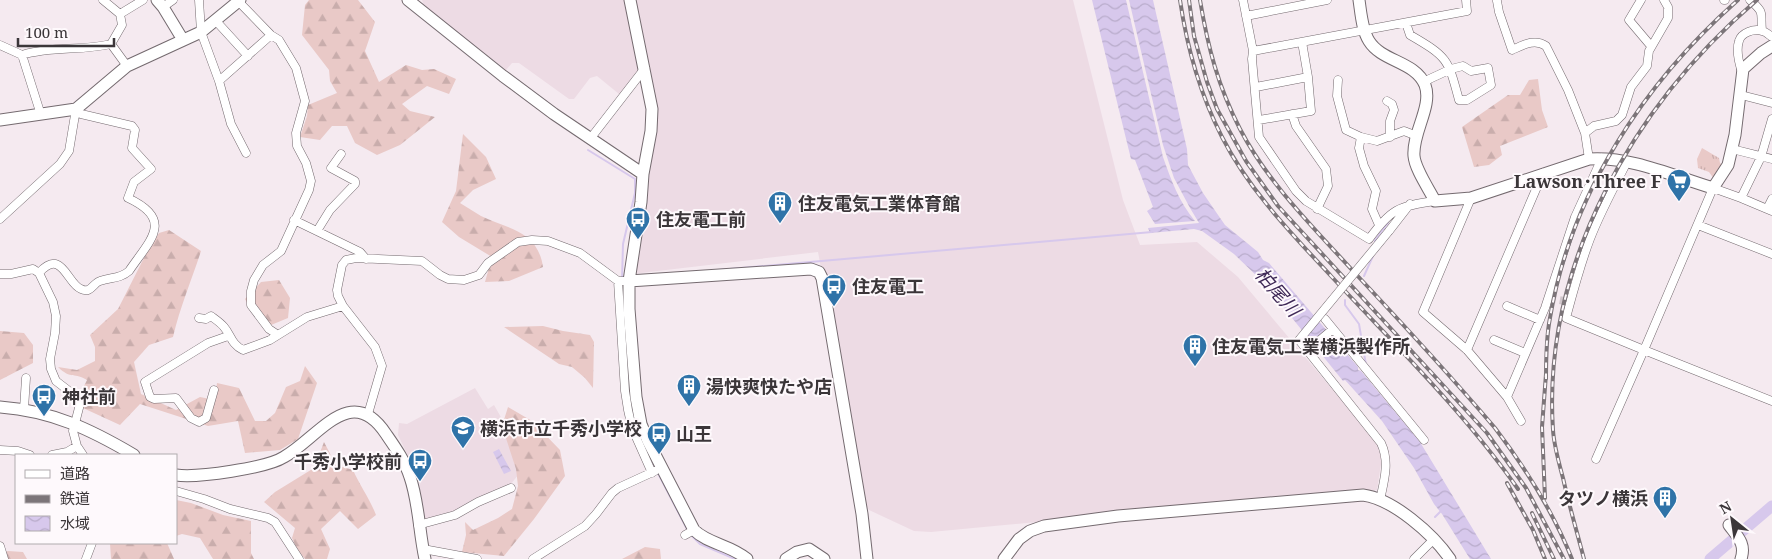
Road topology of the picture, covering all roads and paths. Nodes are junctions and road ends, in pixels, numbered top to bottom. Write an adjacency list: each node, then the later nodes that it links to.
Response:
1 (103, 0): 17 (street)
2 (143, 0): 17 (street)
3 (173, 0): 16 (street)
4 (199, 0): 23 (street)
5 (630, 0): 36 (street)
6 (1243, 0): 18 (street)
7 (1327, 0): 18 (street)
8 (1359, 0): 21 (street)
9 (1466, 0): 20 (street)
10 (1641, 0): 30 (street)
11 (1664, 0): 30 (street)
12 (1750, 0): 22 (street)
13 (239, 1): 19 (street); 24 (street)
14 (1498, 1): 53 (street)
15 (413, 2): 57 (street)
16 (160, 3): 26 (street)
17 (120, 14): 29 (street)
18 (1246, 16): 32 (street)
19 (216, 21): 23 (street); 34 (street)
20 (1406, 23): 21 (street); 37 (street)
21 (1364, 29): 27 (street); 42 (street)
22 (1762, 30): 25 (street); 38 (street)
23 (201, 32): 26 (street); 41 (street)
24 (271, 35): 34 (street); 77 (street)
25 (1772, 37)
26 (182, 40): 35 (street)
27 (1302, 42): 32 (street); 39 (street)
28 (0, 44): 33 (street)
29 (111, 44): 33 (street); 35 (street)
30 (1651, 46): 53 (street)
31 (1772, 46): 38 (street)
32 (1252, 51): 43 (street)
33 (22, 55): 49 (street)
34 (248, 56): 41 (street)
35 (126, 66): 47 (street)
36 (645, 68): 57 (street); 67 (street)
37 (1451, 69): 37 (street); 42 (street)
38 (1742, 74): 44 (street)
39 (1308, 77): 43 (street); 48 (street)
40 (1338, 80): 55 (street)
41 (219, 81): 59 (street)
42 (1423, 82): 54 (street)
43 (1256, 87): 52 (street)
44 (1741, 95): 46 (street); 58 (street)
45 (1388, 101): 56 (street)
46 (1772, 104)
47 (76, 109): 49 (street); 76 (street); 83 (street)
48 (1292, 114): 52 (street); 74 (street)
49 (41, 115): 51 (street)
50 (1772, 119): 61 (street)
51 (0, 120)
52 (1259, 120): 74 (street)
53 (1585, 133): 63 (street)
54 (1417, 136): 56 (street); 72 (street)
55 (1361, 137): 56 (street); 78 (street)
56 (1390, 137)
57 (590, 139): 67 (street)
58 (1732, 149): 61 (street); 68 (street)
59 (246, 153)
60 (341, 154): 80 (street)
61 (1761, 157): 64 (street); 70 (street)
62 (1602, 158): 63 (street); 65 (street); 90 (street)
63 (1588, 159): 66 (street)
64 (1772, 160)
65 (1627, 162): 68 (street); 97 (street)
66 (1543, 173): 69 (street); 96 (street)
67 (643, 174): 85 (street)
68 (1712, 188): 70 (street); 79 (street)
69 (1471, 198): 72 (street); 96 (street)
70 (1741, 198): 75 (street)
71 (1772, 199): 75 (street)
72 (1435, 201): 73 (street)
73 (1410, 204): 78 (street); 95 (street, bridge)
74 (1317, 209): 78 (street)
75 (1770, 210)
76 (0, 219)
77 (294, 220): 80 (street); 92 (street)
78 (1379, 225)
79 (1698, 225): 81 (street); 97 (street)
80 (317, 231): 82 (street)
81 (1772, 254)
82 (366, 259): 85 (street); 86 (street)
83 (40, 273): 84 (street); 107 (street)
84 (0, 274)
85 (625, 278): 116 (street); 135 (street)
86 (343, 306): 92 (street); 105 (street)
87 (1507, 306): 90 (street)
88 (198, 318): 93 (street)
89 (1326, 319): 91 (street)
90 (1540, 320): 98 (street)
91 (1332, 330): 95 (street); 108 (street)
92 (278, 334): 93 (street)
93 (228, 336): 100 (street)
94 (1494, 340): 98 (street)
95 (1310, 348): 120 (street)
96 (1467, 350): 101 (street)
97 (1644, 350): 102 (street); 115 (street)
98 (1525, 353): 101 (street)
99 (26, 378): 104 (street)
100 (214, 390)
101 (1507, 397): 106 (street)
102 (1772, 401)
103 (0, 407): 104 (street)
104 (24, 409): 107 (street)
105 (368, 414): 117 (street); 121 (street)
106 (1521, 421)
107 (75, 423): 109 (street); 114 (street)
108 (1424, 440)
109 (77, 446): 112 (street); 113 (street)
110 (0, 450): 111 (street)
111 (27, 454)
112 (57, 454)
113 (82, 454)
114 (132, 454)
115 (1596, 459)
116 (657, 470): 131 (street); 132 (street)
117 (178, 475)
118 (511, 488): 121 (street)
119 (178, 492): 129 (street)
120 (1380, 500): 123 (street); 136 (street)
121 (418, 525): 126 (street)
122 (1729, 525): 139 (street)
123 (1434, 539): 137 (street); 138 (street)
124 (92, 544): 128 (street)
125 (0, 546): 127 (street)
126 (424, 554): 130 (street)
127 (4, 559)
128 (86, 559)
129 (299, 559)
130 (477, 559)
131 (533, 559)
132 (747, 559)
133 (786, 559): 134 (street)
134 (824, 559)
135 (867, 559)
136 (1004, 559)
137 (1414, 559)
138 (1450, 559)
139 (1741, 559)

